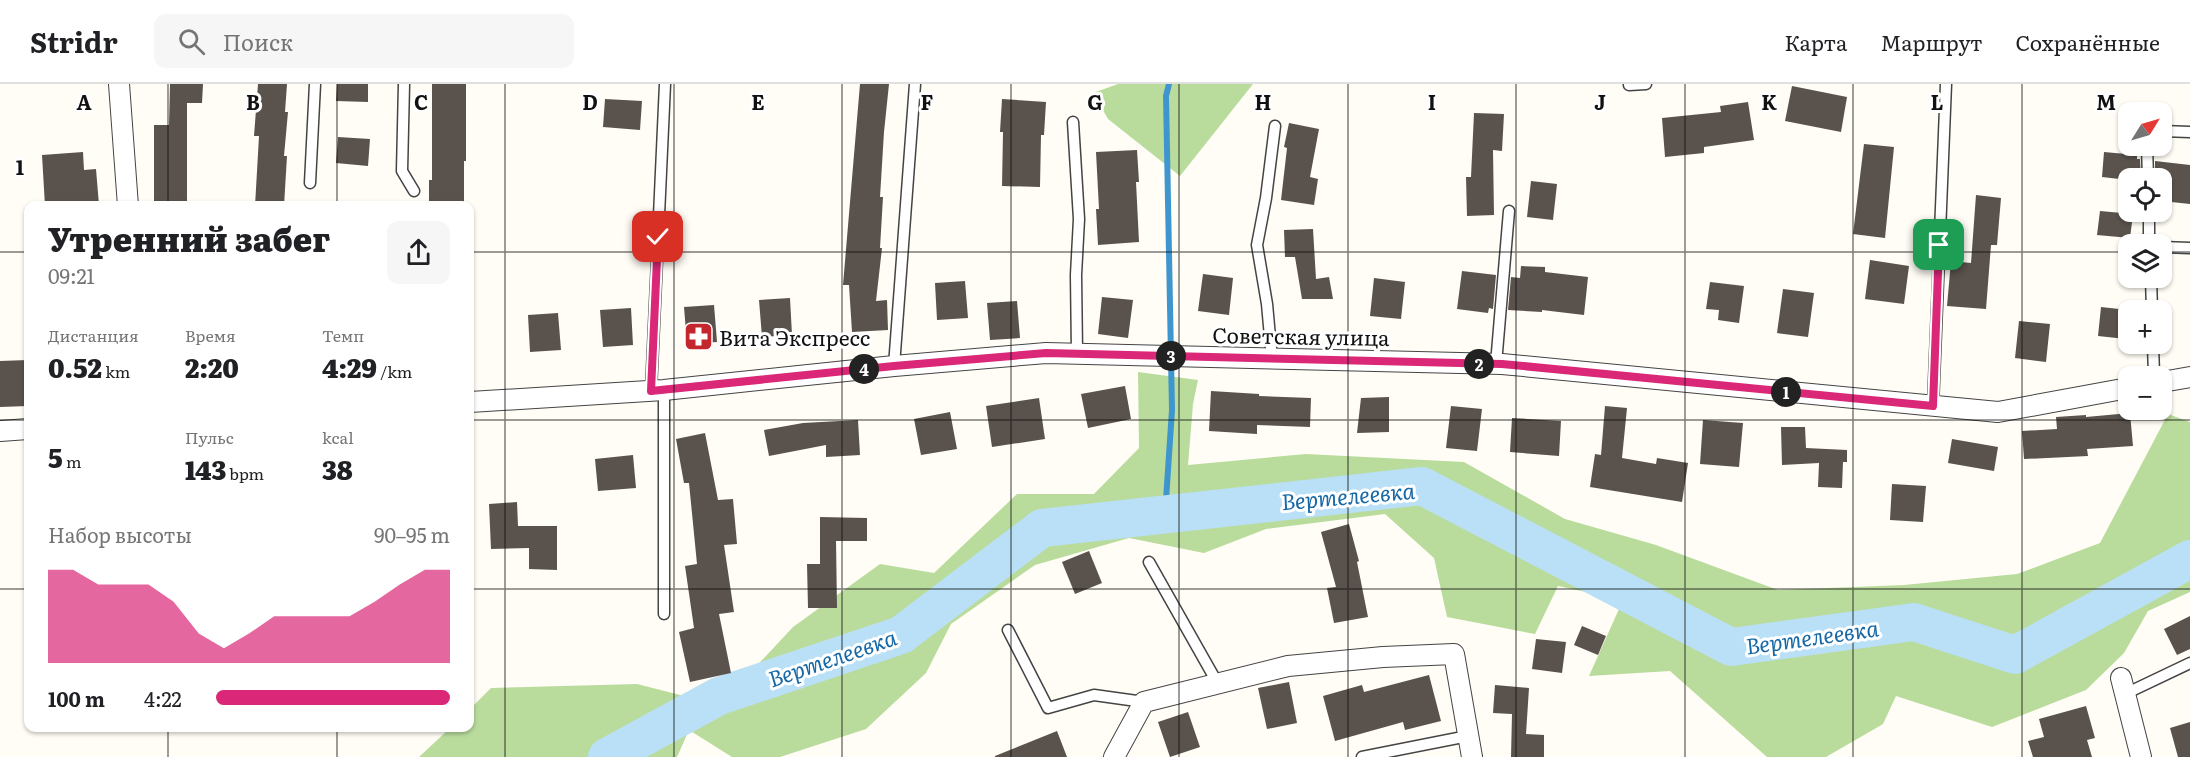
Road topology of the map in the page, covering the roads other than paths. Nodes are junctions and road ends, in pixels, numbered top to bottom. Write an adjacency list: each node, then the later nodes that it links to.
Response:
1 (119, 84): 15 (street)
2 (315, 84): 13 (lane)
3 (404, 84): 14 (lane)
4 (665, 84): 26 (lane)
5 (915, 84): 22 (lane)
6 (1646, 84): 8 (lane)
7 (1946, 84): 28 (lane)
8 (1629, 85)
9 (1073, 122): 19 (lane)
10 (1275, 126): 20 (lane)
11 (2172, 131): 12 (lane)
12 (2190, 132)
13 (310, 183)
14 (414, 191)
15 (128, 201)
16 (1509, 211): 21 (lane)
17 (2172, 247): 18 (lane)
18 (2190, 248)
19 (1077, 354): 20 (street, Советская улица); 22 (street, Советская улица)
20 (1272, 359): 21 (street, Советская улица)
21 (1496, 364): 28 (street, Советская улица)
22 (894, 366): 26 (street, Советская улица)
23 (2190, 377): 24 (street)
24 (2172, 380)
25 (2118, 390): 28 (street, Советская улица)
26 (658, 391): 27 (street, Советская улица); 32 (lane)
27 (474, 402)
28 (1933, 406)
29 (24, 429): 30 (street)
30 (0, 431)
31 (1149, 562): 35 (lane)
32 (664, 614)
33 (1008, 630): 37 (lane)
34 (2190, 663): 36 (lane)
35 (1218, 684): 37 (street); 38 (street)
36 (2123, 686): 42 (street)
37 (1144, 702): 39 (street)
38 (1468, 736): 40 (lane); 41 (street)
39 (1114, 757)
40 (1362, 757)
41 (1472, 757)
42 (2141, 757)

